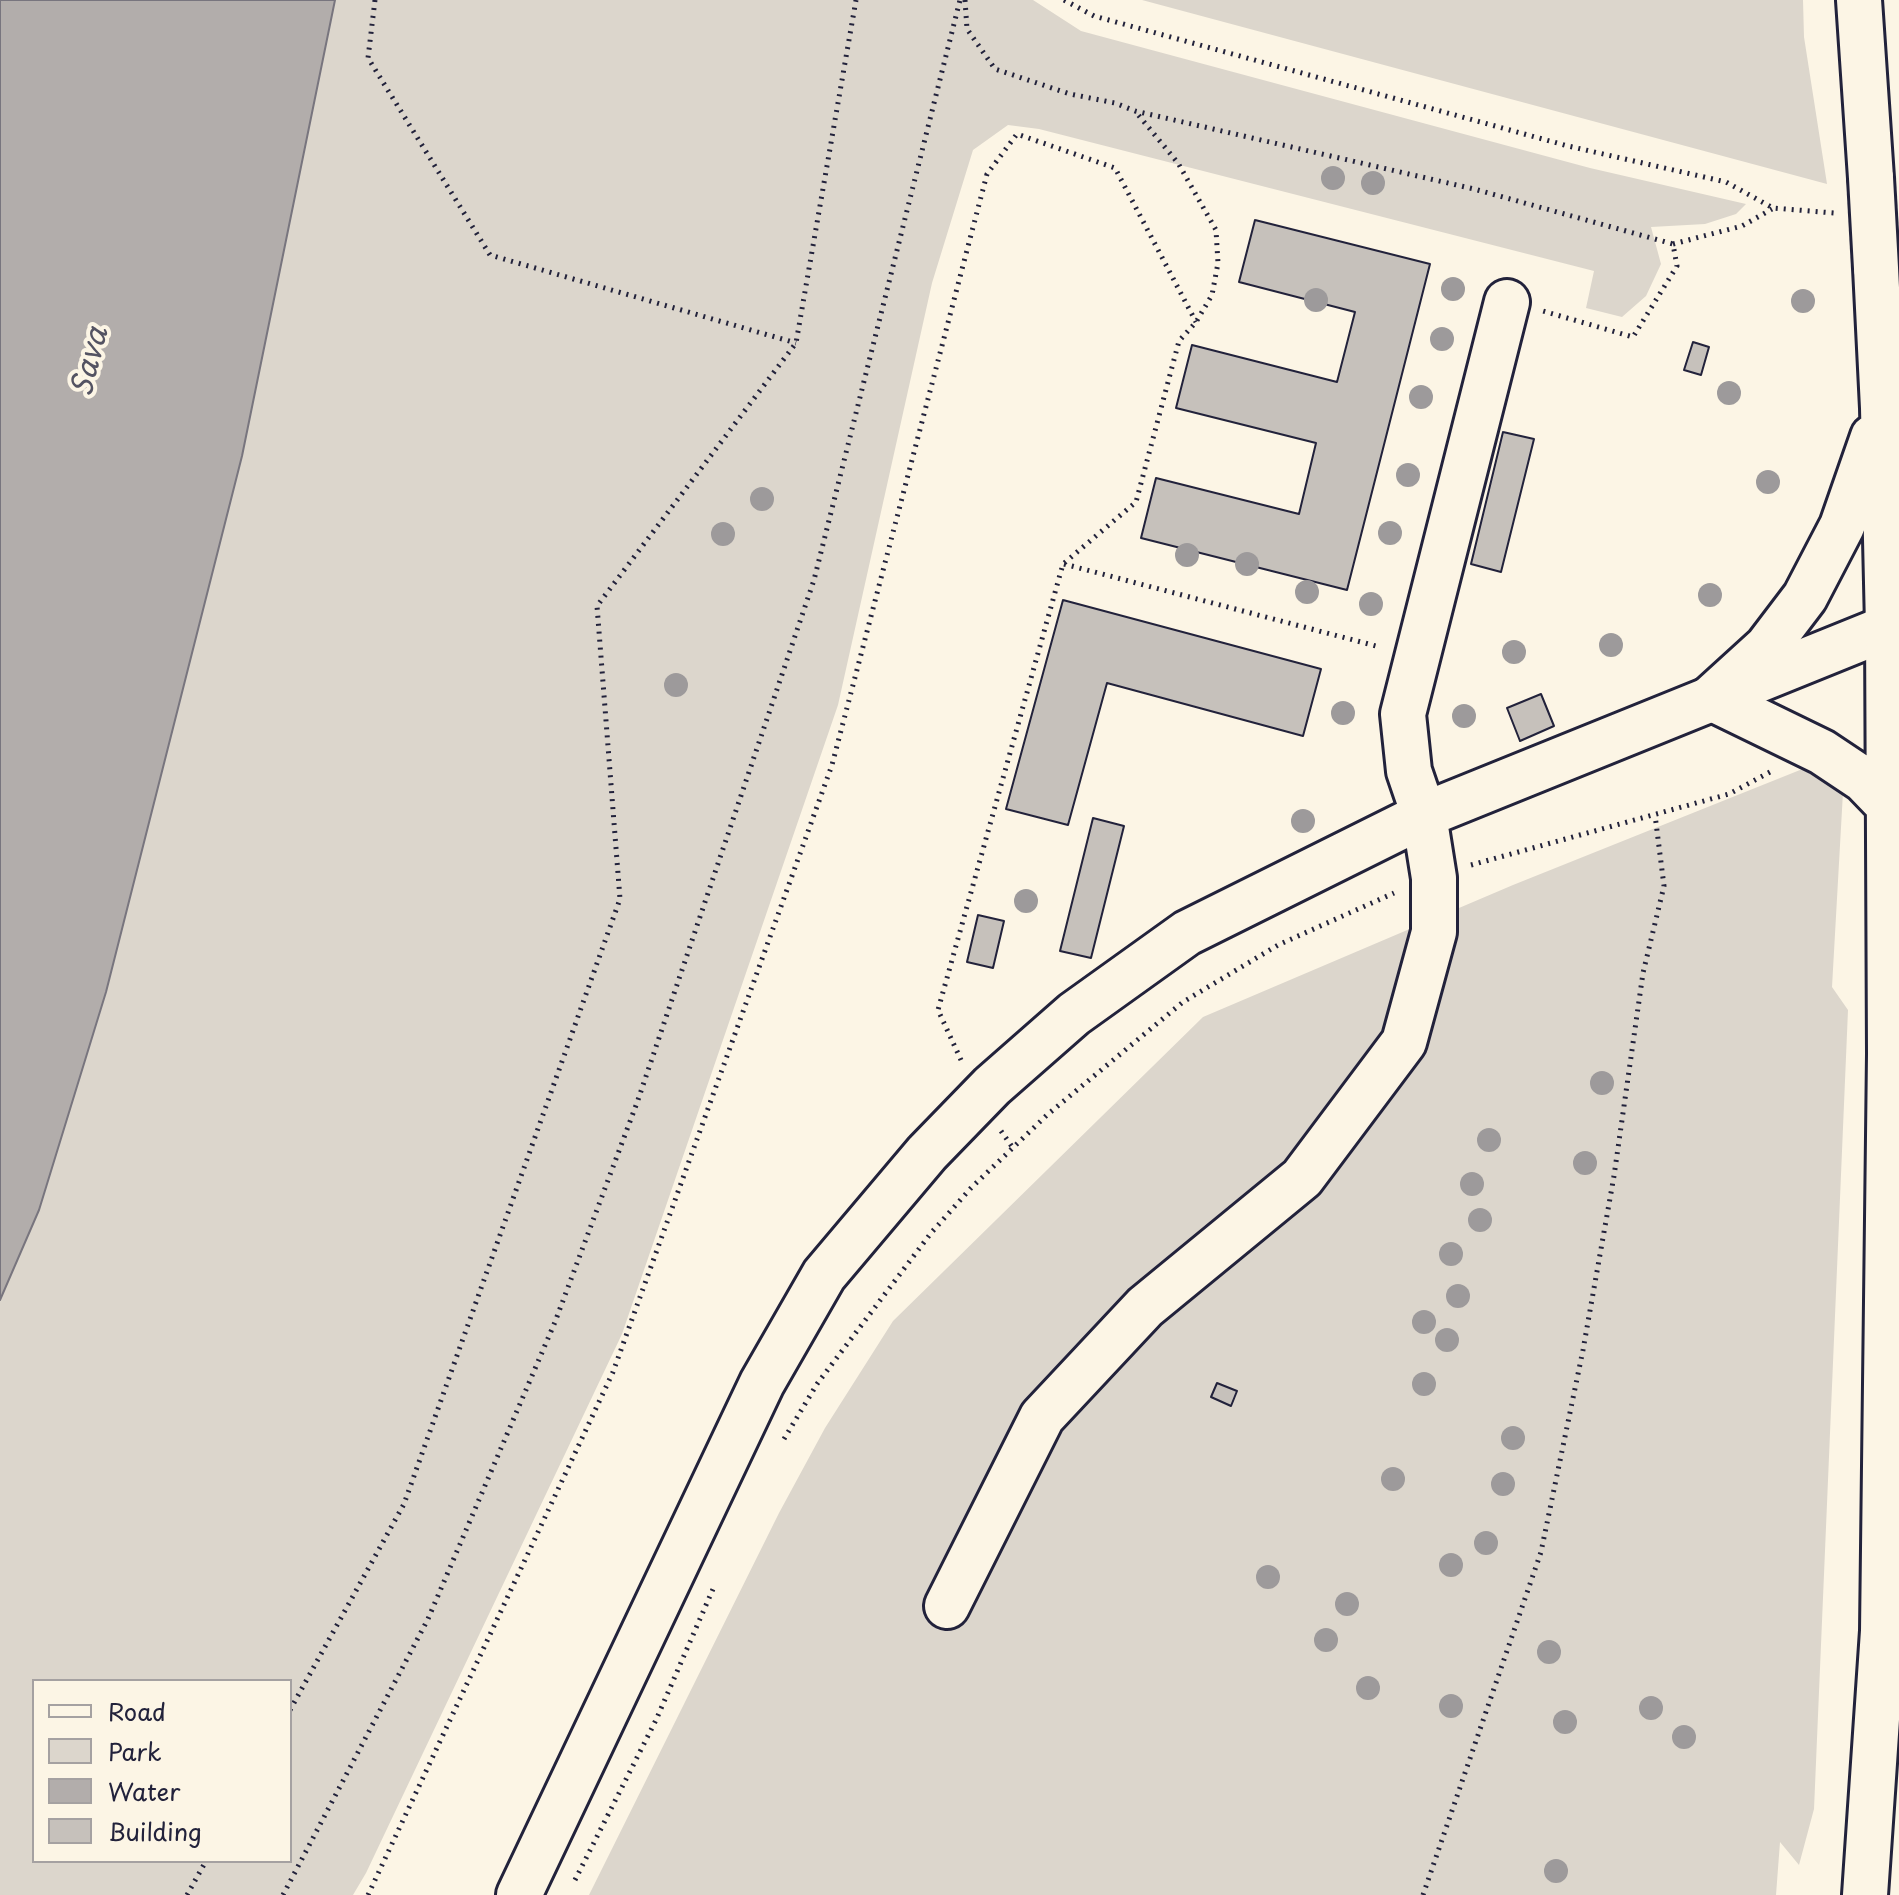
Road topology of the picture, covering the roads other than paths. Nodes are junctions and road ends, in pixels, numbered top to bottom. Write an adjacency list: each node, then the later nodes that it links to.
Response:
1 (1859, 0): 3 (main road, bridge)
2 (1507, 302): 7 (main road)
3 (1883, 408): 4 (main road); 5 (main road)
4 (1893, 625): 5 (main road); 6 (main road)
5 (1711, 698): 6 (main road); 7 (main road)
6 (1891, 808): 10 (main road)
7 (1424, 815): 8 (main road); 9 (main road)
8 (947, 1606)
9 (519, 1895)
10 (1865, 1895)

